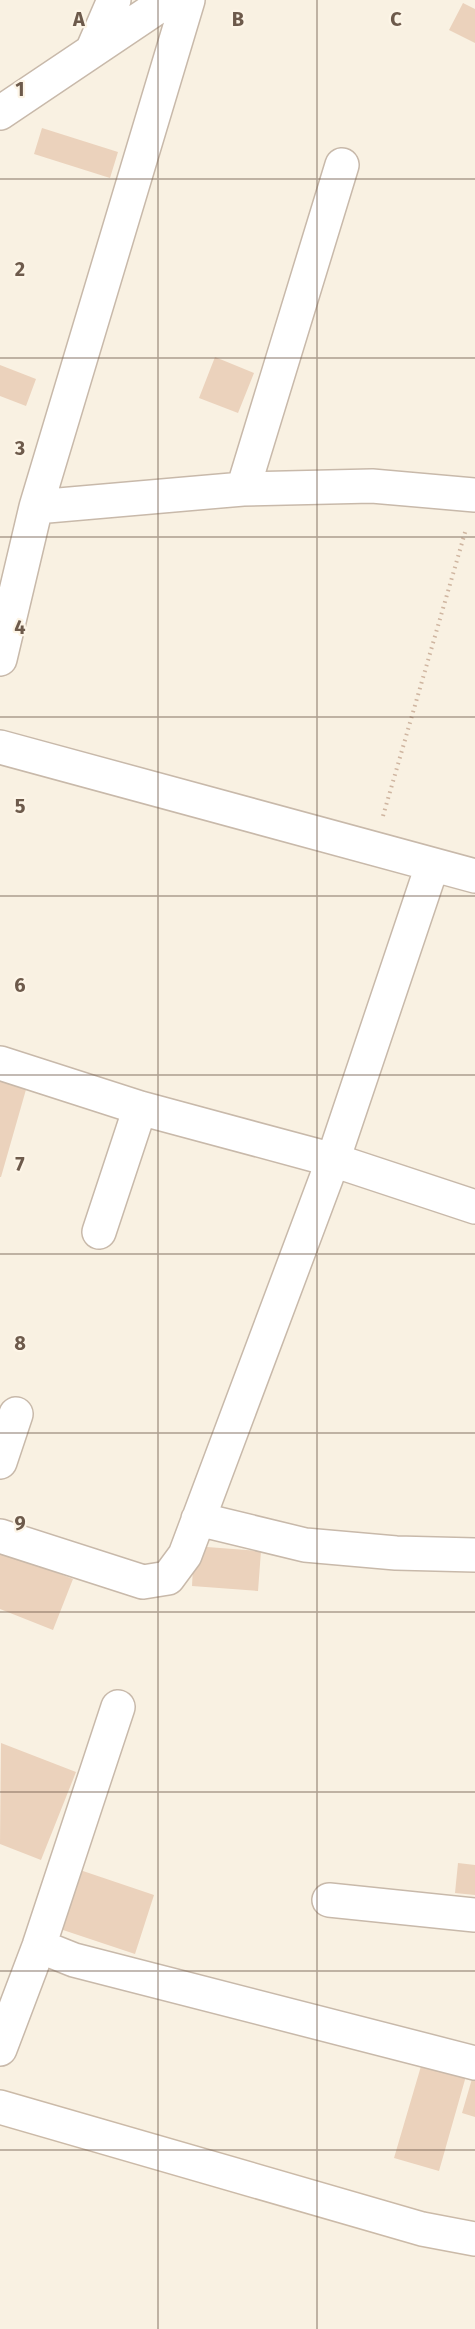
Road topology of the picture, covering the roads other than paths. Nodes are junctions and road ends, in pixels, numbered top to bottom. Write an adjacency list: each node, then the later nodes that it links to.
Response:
1 (114, 0): 4 (street)
2 (168, 0): 4 (street)
3 (188, 0): 8 (street)
4 (92, 51): 5 (street)
5 (0, 113)
6 (342, 165): 7 (street)
7 (243, 489): 8 (street); 9 (street)
8 (36, 507): 10 (street)
9 (472, 507)
10 (0, 659)
11 (0, 747): 12 (street)
12 (432, 866): 13 (street); 16 (street)
13 (475, 876)
14 (0, 1063): 15 (street)
15 (140, 1108): 16 (street); 18 (street)
16 (333, 1160): 17 (street); 21 (street)
17 (475, 1207)
18 (99, 1232)
19 (16, 1414): 20 (street)
20 (0, 1462)
21 (198, 1519): 22 (street); 23 (street)
22 (0, 1536)
23 (475, 1555)
24 (118, 1707): 27 (street)
25 (329, 1900): 26 (street)
26 (475, 1915)
27 (39, 1946): 28 (street); 29 (street)
28 (0, 2049)
29 (475, 2063)
30 (0, 2107): 31 (street)
31 (475, 2239)

